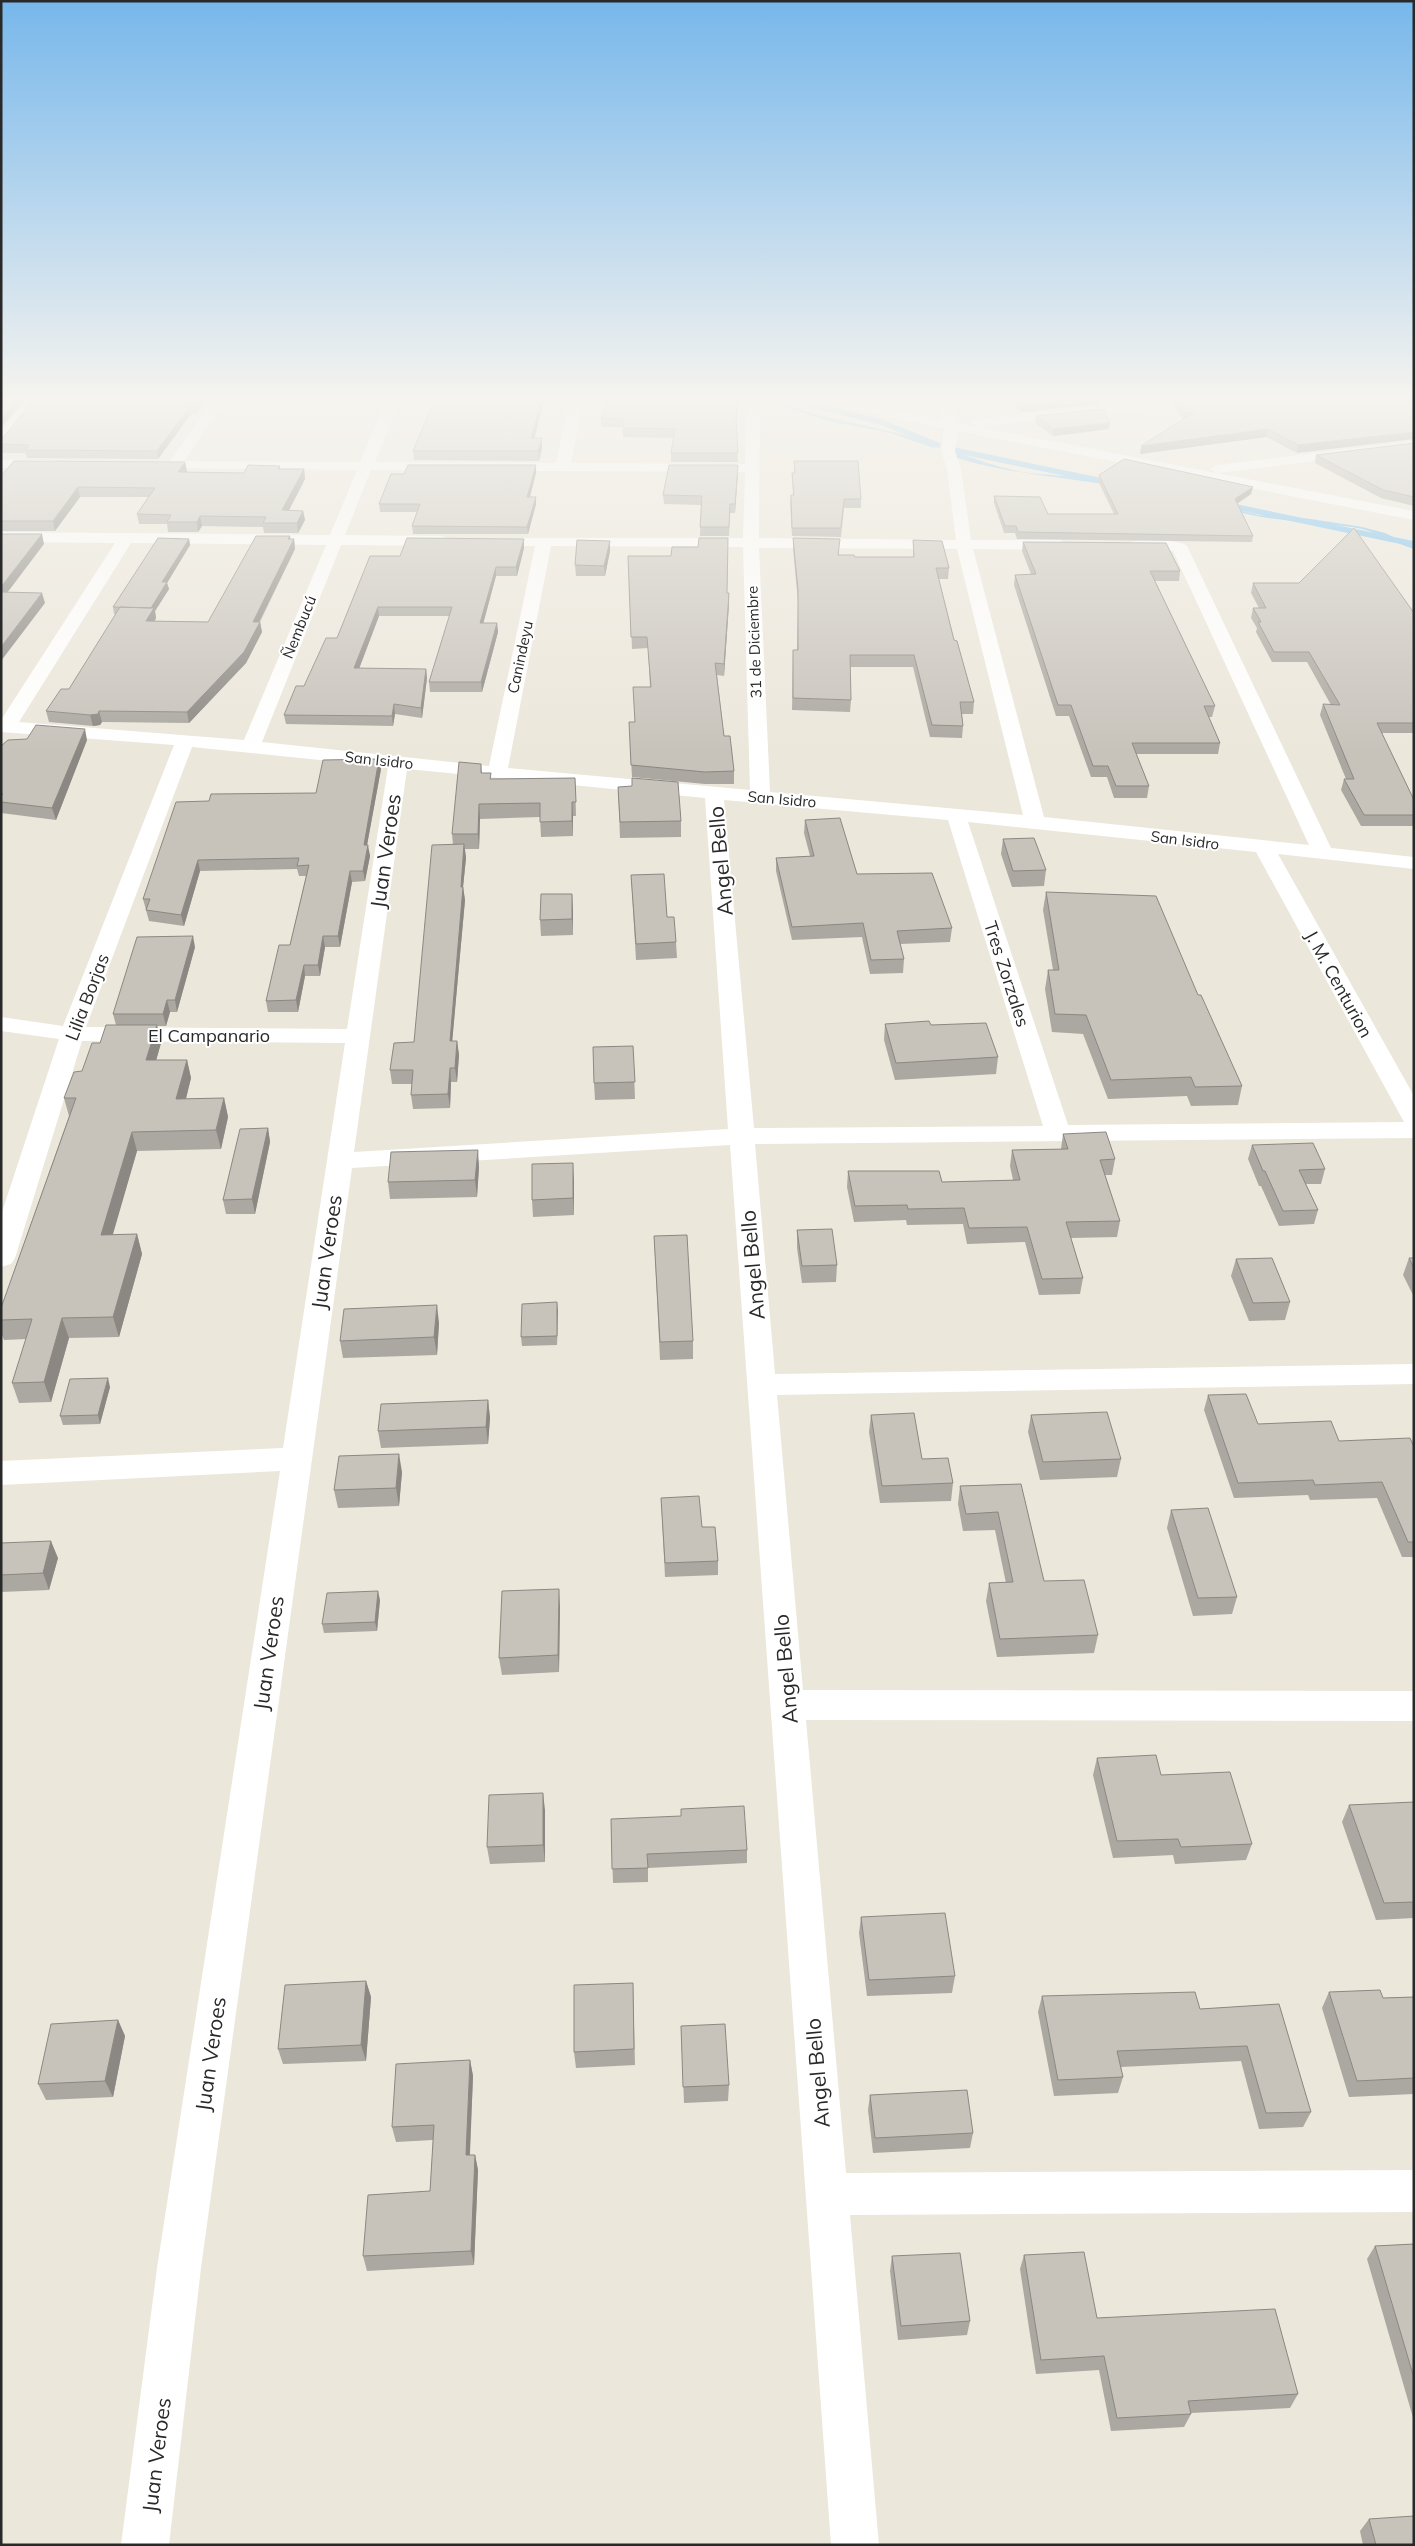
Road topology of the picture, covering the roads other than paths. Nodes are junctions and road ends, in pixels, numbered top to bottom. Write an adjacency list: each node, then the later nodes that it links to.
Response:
1 (346, 516): 6 (street, Ñembucú)
2 (751, 516): 10 (street, 31 de Diciembre)
3 (960, 516): 11 (street)
4 (1, 537): 5 (street)
5 (126, 538): 6 (street); 14 (street)
6 (335, 540): 7 (street); 16 (street, Ñembucú)
7 (454, 541)
8 (474, 541): 9 (street)
9 (544, 541): 10 (street); 18 (street, Canindeyu)
10 (751, 542): 11 (street); 20 (street, 31 de Diciembre)
11 (964, 544): 12 (street); 22 (street)
12 (1072, 545)
13 (1111, 545): 24 (street)
14 (4, 727): 15 (street, San Isidro)
15 (185, 741): 16 (street, San Isidro); 27 (street, Lilia Borjas)
16 (251, 746): 17 (street, San Isidro)
17 (398, 762): 18 (street, San Isidro); 28 (street, Juan Veroes)
18 (497, 773): 19 (street, San Isidro)
19 (714, 793): 20 (street, San Isidro); 32 (street, Angel Bello)
20 (760, 797): 21 (street, San Isidro)
21 (956, 815): 22 (street, San Isidro); 31 (street, Tres Zorzales)
22 (1035, 822): 23 (street, San Isidro)
23 (1265, 849): 24 (street, San Isidro); 29 (street, J. M. Centurion)
24 (1324, 855): 25 (street, San Isidro)
25 (1414, 863)
26 (1, 1024): 27 (street, El Campanario)
27 (72, 1034): 28 (street, El Campanario); 34 (street, Lilia Borjas)
28 (358, 1036): 33 (street, Juan Veroes)
29 (1414, 1119)
30 (1414, 1130): 31 (street)
31 (1058, 1133): 32 (street)
32 (742, 1136): 33 (street); 36 (street, Angel Bello)
33 (340, 1161): 37 (street, Juan Veroes)
34 (1, 1258)
35 (1414, 1374): 36 (street)
36 (762, 1385): 39 (street, Angel Bello)
37 (296, 1459): 38 (street); 43 (street, Juan Veroes)
38 (1, 1473)
39 (788, 1705): 40 (street); 42 (street, Angel Bello)
40 (1414, 1706)
41 (1414, 2191): 42 (street)
42 (827, 2194): 44 (street, Angel Bello)
43 (144, 2545)
44 (855, 2545)

